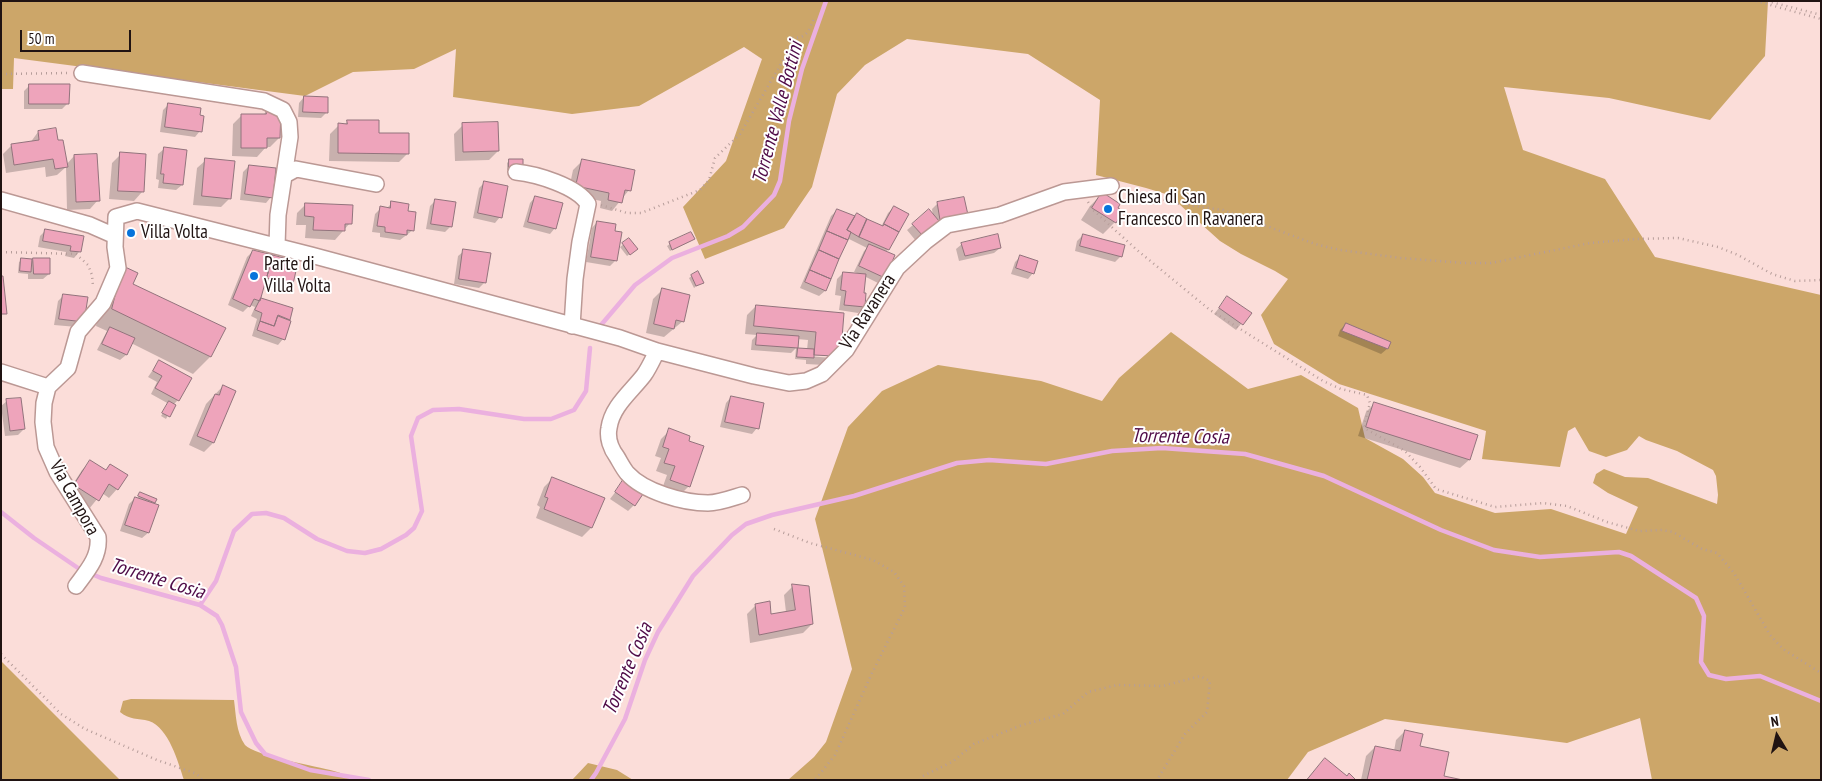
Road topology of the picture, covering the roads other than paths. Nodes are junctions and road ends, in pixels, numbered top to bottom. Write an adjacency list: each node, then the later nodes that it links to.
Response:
1 (82, 73): 3 (street)
2 (516, 172): 9 (street)
3 (284, 175): 4 (street); 8 (street)
4 (376, 184)
5 (1111, 186): 10 (street, Via Ravanera)
6 (1, 200): 7 (street)
7 (115, 236): 8 (street, Via Ravanera); 12 (street)
8 (277, 246): 9 (street, Via Ravanera)
9 (579, 327): 10 (street, Via Ravanera)
10 (657, 351): 13 (street)
11 (1, 372): 12 (street)
12 (48, 387): 14 (street, Via Campora)
13 (742, 495)
14 (76, 586)

